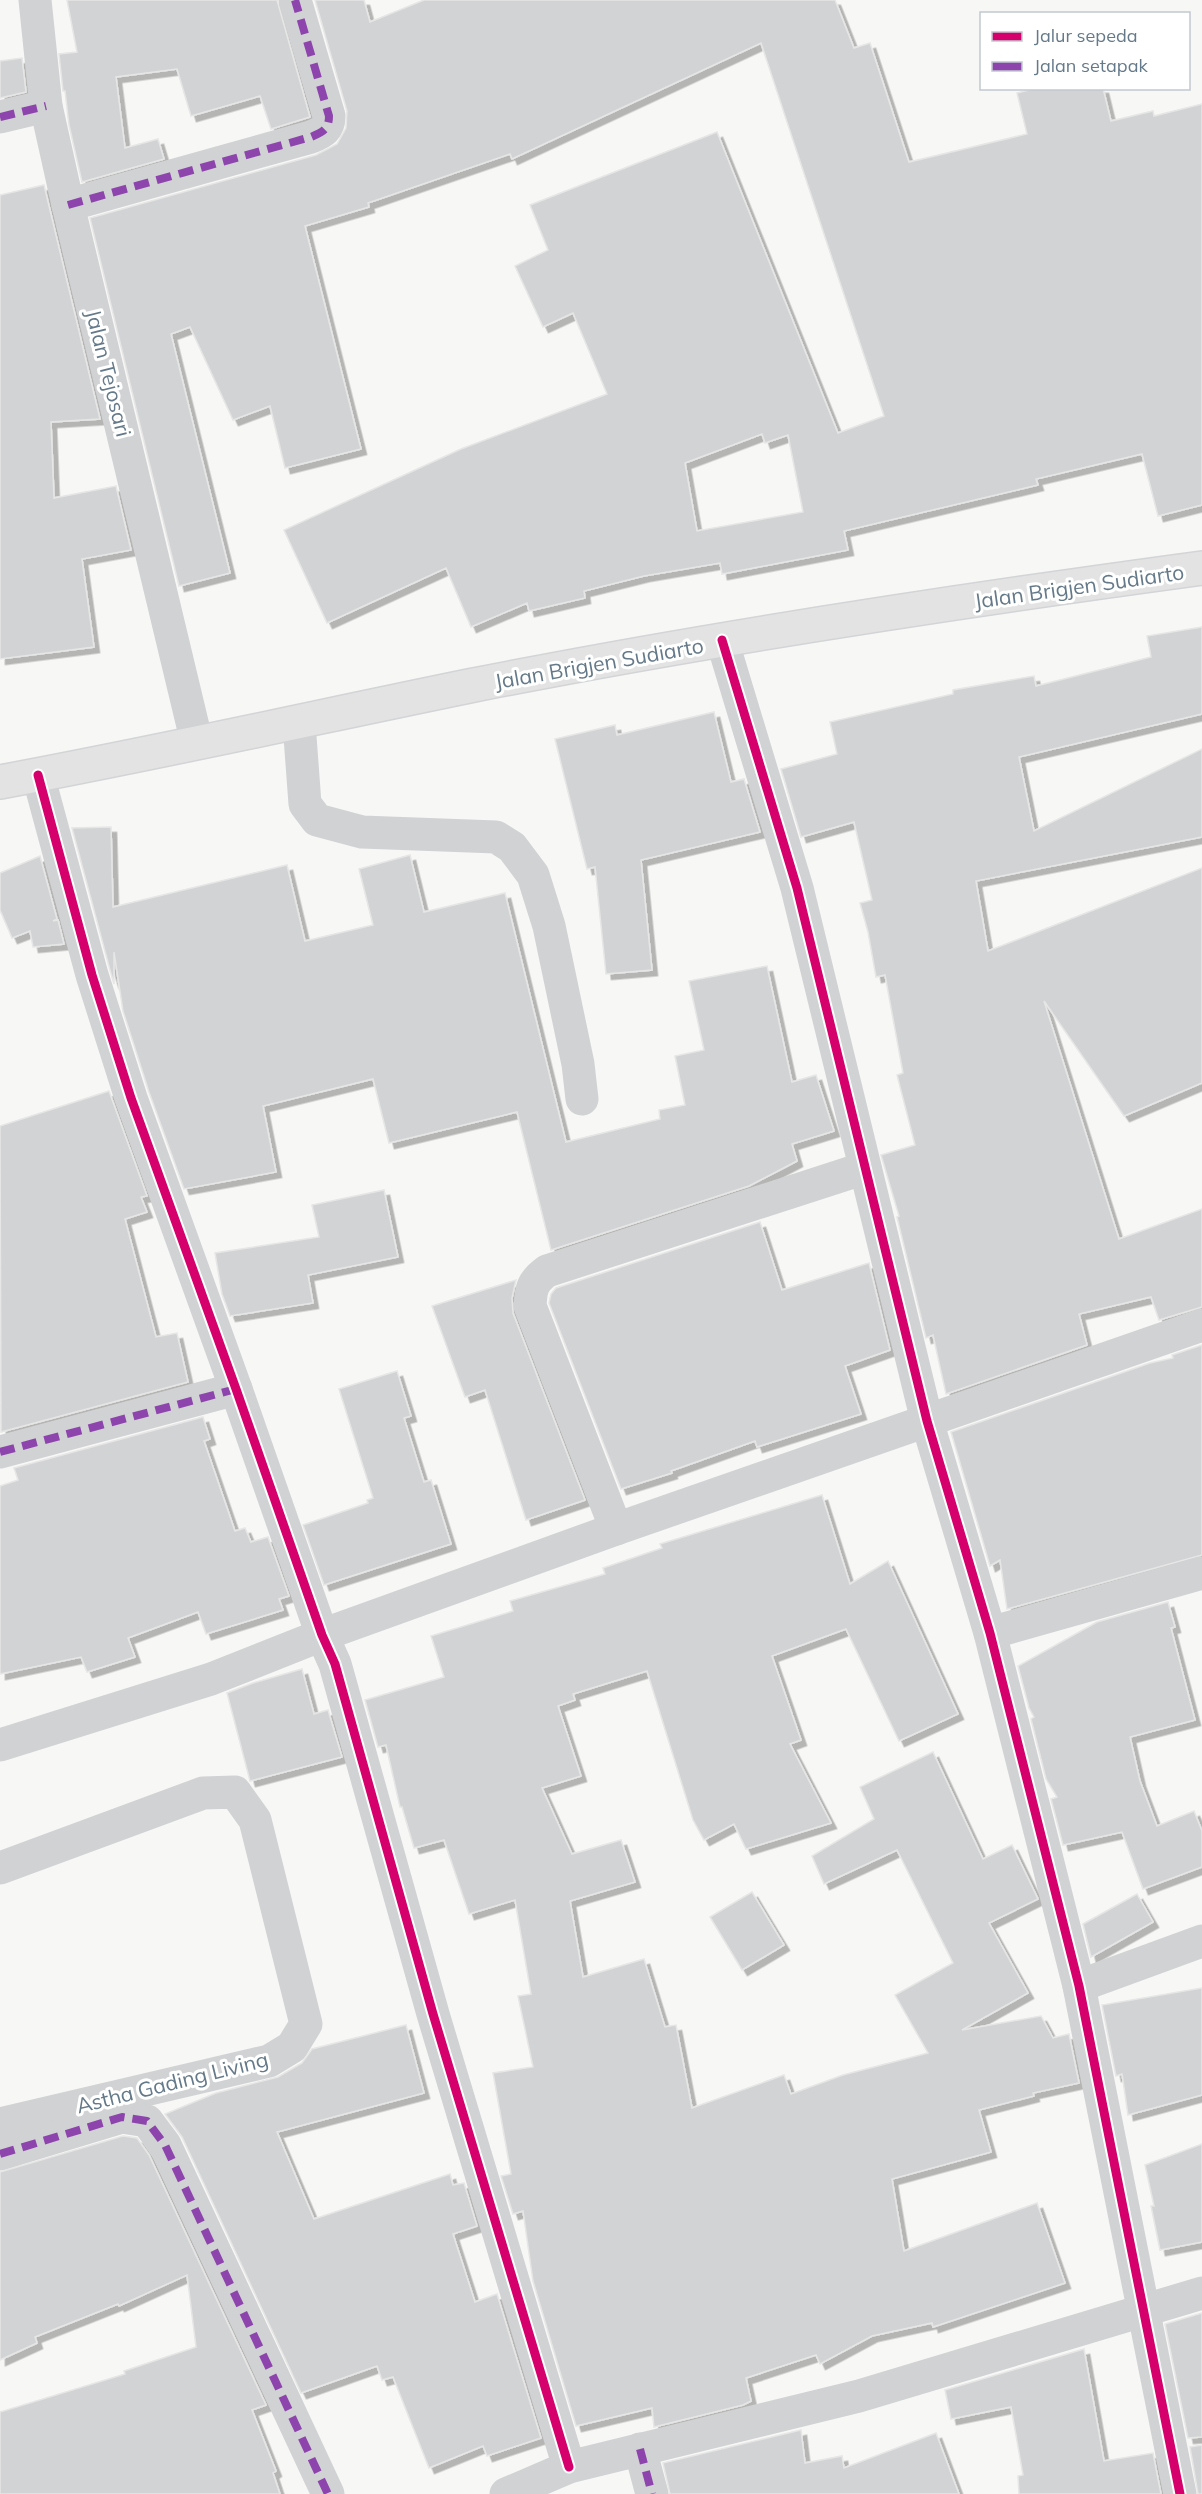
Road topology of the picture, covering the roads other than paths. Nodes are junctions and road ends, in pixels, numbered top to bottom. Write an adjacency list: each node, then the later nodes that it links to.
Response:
1 (35, 0): 3 (street, Jalan Tejosari)
2 (295, 0): 5 (street)
3 (46, 106): 4 (street); 5 (street, Jalan Tejosari)
4 (0, 117)
5 (68, 205): 9 (street, Jalan Tejosari)
6 (1202, 568): 7 (main road, Jalan Brigjen Sudiarto)
7 (722, 640): 8 (main road, Jalan Brigjen Sudiarto); 13 (street)
8 (299, 723): 9 (main road, Jalan Brigjen Sudiarto); 12 (street)
9 (197, 743): 10 (main road, Jalan Brigjen Sudiarto)
10 (38, 775): 11 (main road, Jalan Brigjen Sudiarto); 15 (street)
11 (0, 782)
12 (582, 1099)
13 (865, 1168): 16 (street); 18 (street)
14 (1202, 1325): 16 (street)
15 (236, 1389): 17 (street); 21 (street)
16 (927, 1421): 18 (street); 20 (street)
17 (0, 1452)
18 (616, 1529): 21 (street)
19 (1202, 1573): 20 (street)
20 (990, 1632): 25 (street)
21 (322, 1635): 22 (street); 31 (street)
22 (0, 1745)
23 (0, 1868): 26 (street, Astha Gading Living)
24 (1202, 1941): 25 (street)
25 (1079, 1986): 29 (street)
26 (0, 2124)
27 (0, 2154): 32 (street)
28 (1202, 2293): 29 (street)
29 (1145, 2310): 30 (street); 35 (street)
30 (640, 2449): 31 (street); 34 (street)
31 (569, 2467): 33 (street)
32 (327, 2494)
33 (507, 2494)
34 (652, 2494)
35 (1180, 2494)

